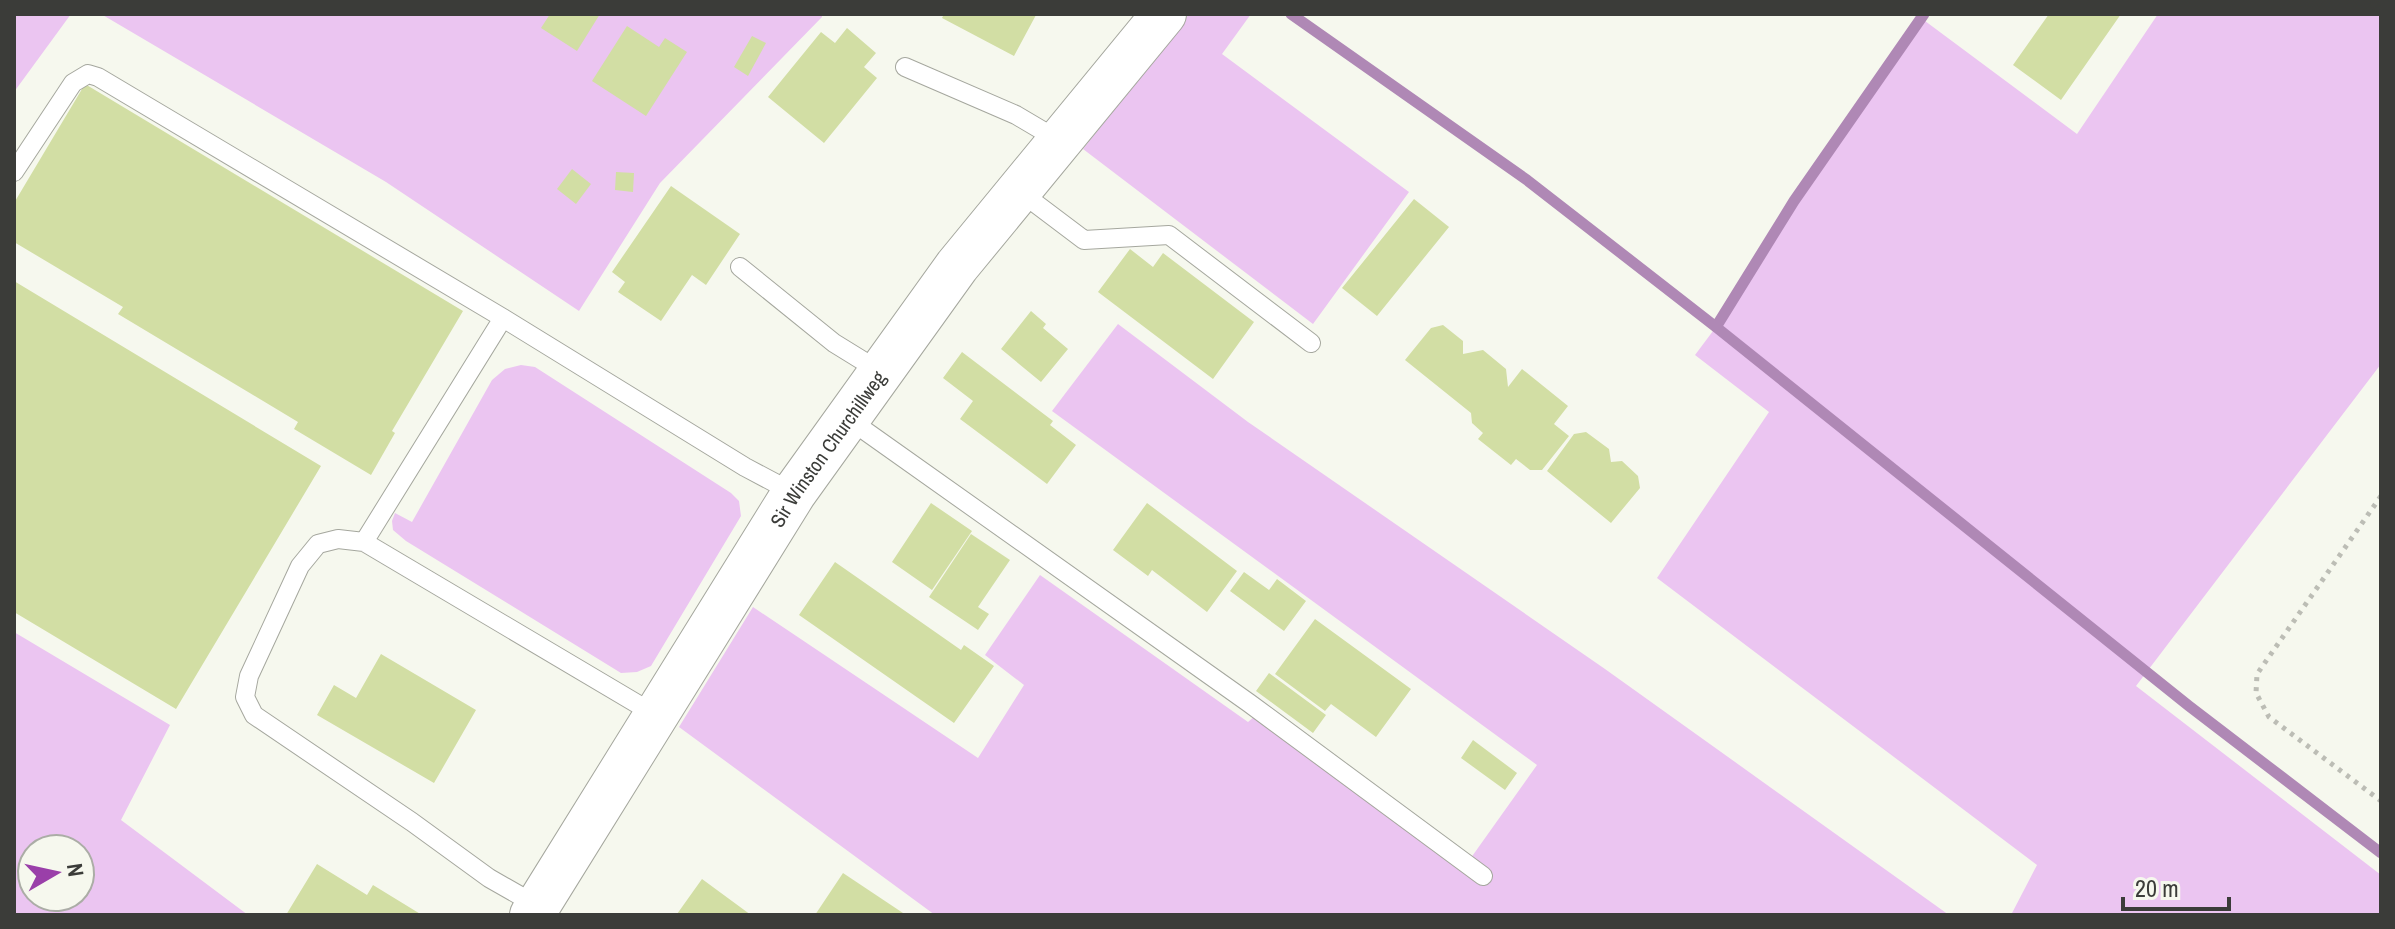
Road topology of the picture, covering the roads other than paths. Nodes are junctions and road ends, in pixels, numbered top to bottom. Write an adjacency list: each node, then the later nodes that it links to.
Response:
1 (1164, 14): 3 (street, Sir Winston Churchillweg)
2 (905, 67): 3 (lane)
3 (1060, 141): 5 (street, Sir Winston Churchillweg)
4 (14, 172): 7 (lane)
5 (1019, 191): 8 (lane); 9 (street, Sir Winston Churchillweg)
6 (740, 267): 9 (lane)
7 (503, 318): 11 (lane); 12 (lane)
8 (1311, 343)
9 (881, 372): 10 (street, Sir Winston Churchillweg)
10 (847, 418): 11 (street, Sir Winston Churchillweg); 14 (lane)
11 (794, 493): 13 (street, Sir Winston Churchillweg)
12 (364, 542): 13 (lane); 15 (lane)
13 (656, 715): 15 (street, Sir Winston Churchillweg)
14 (1483, 876)
15 (535, 910)

